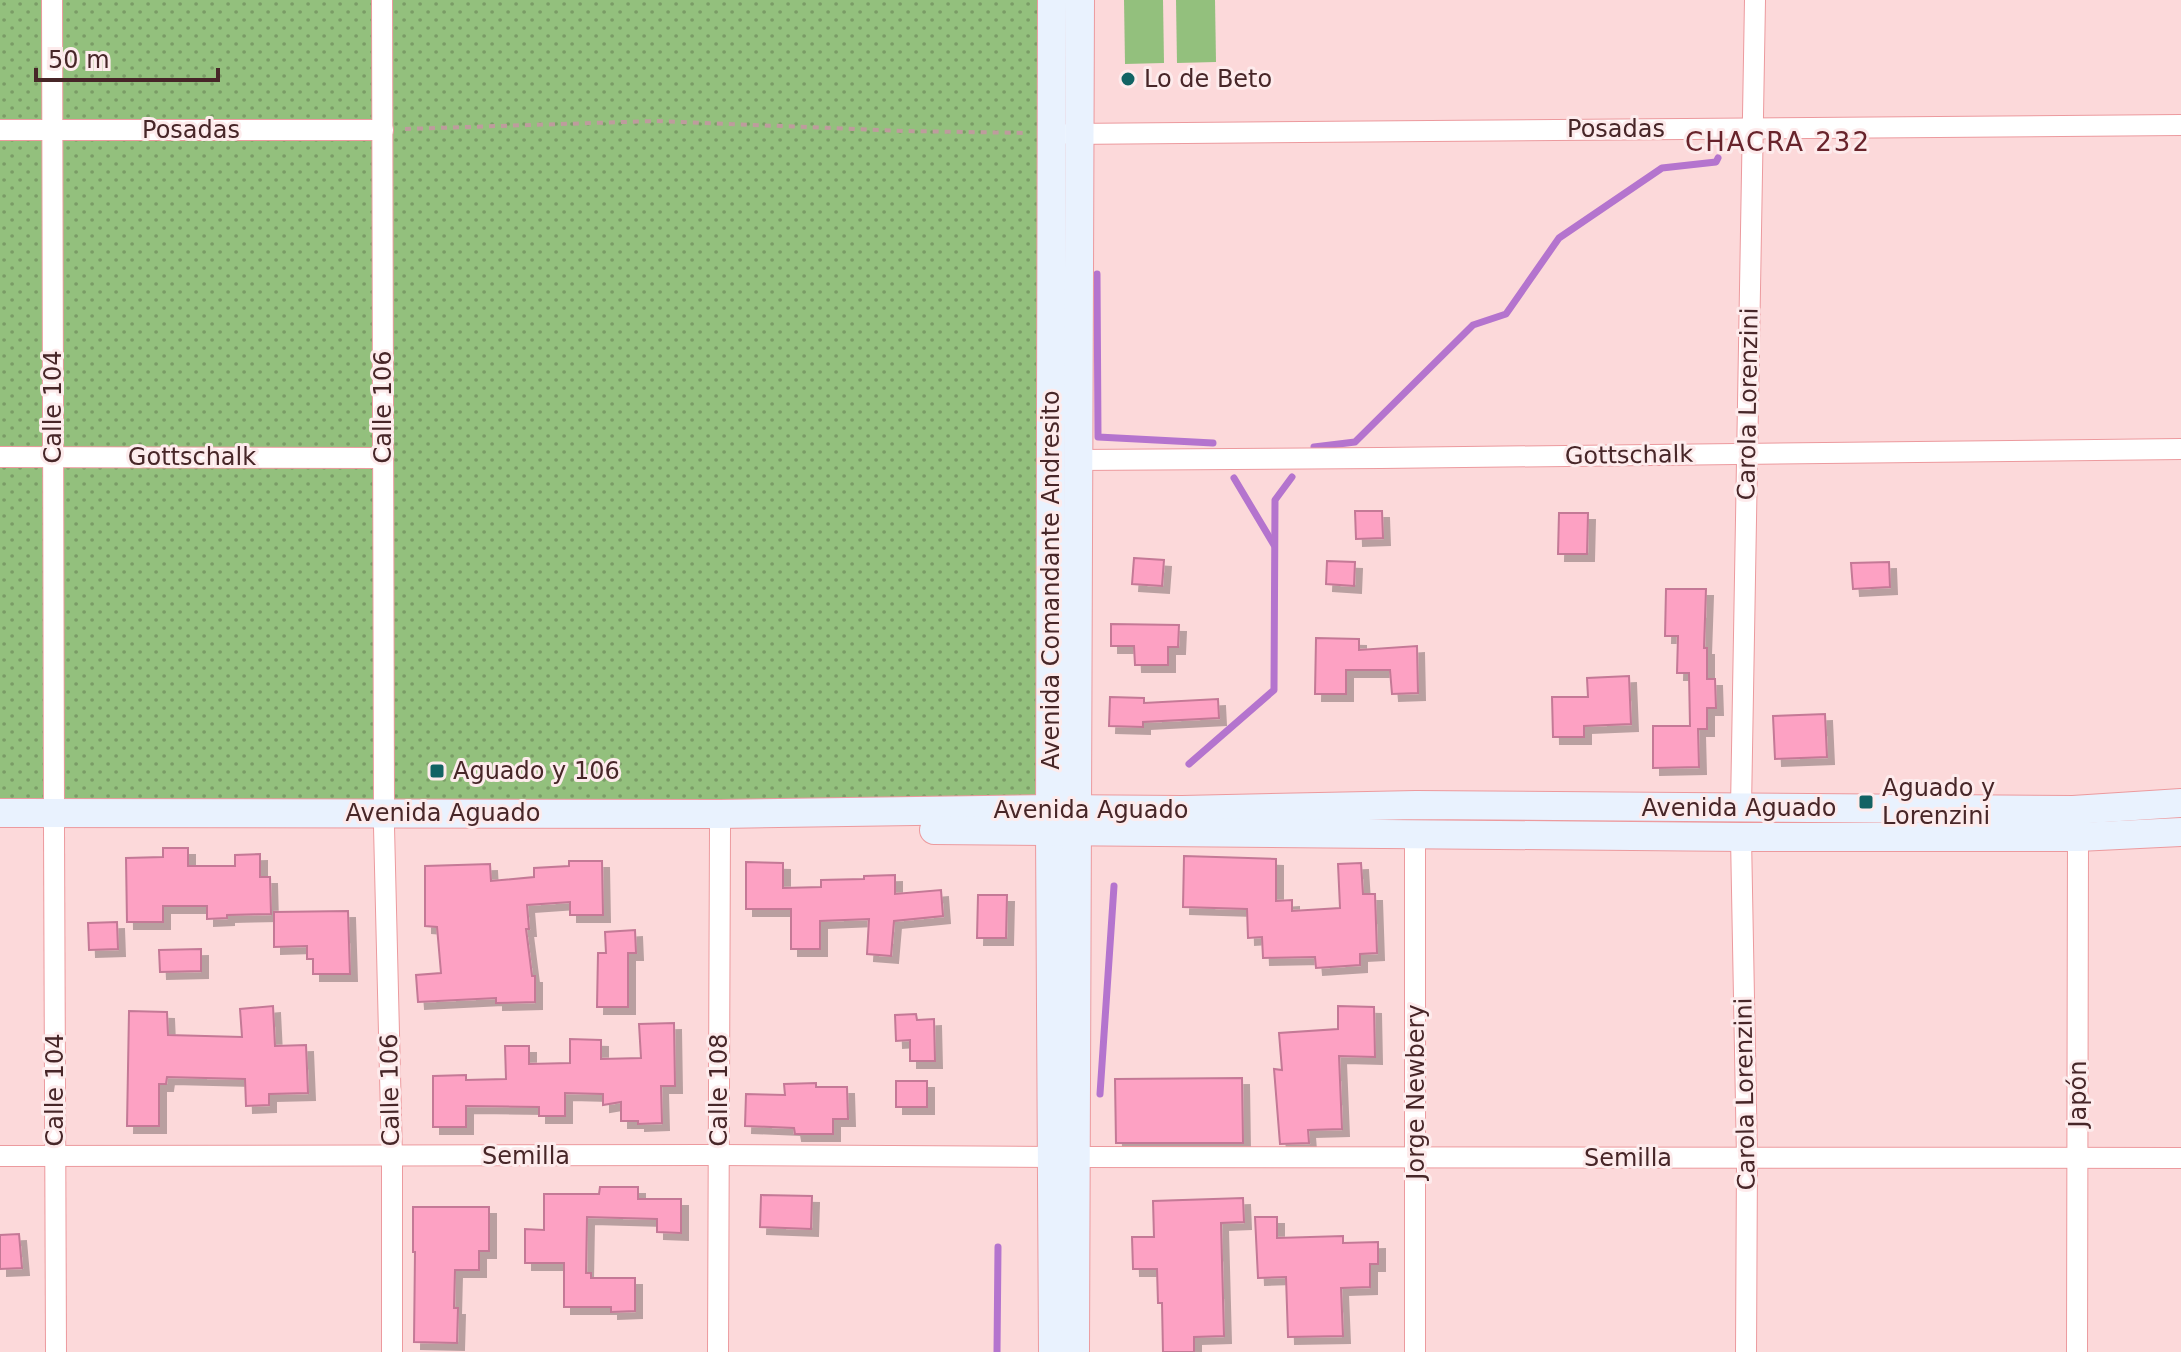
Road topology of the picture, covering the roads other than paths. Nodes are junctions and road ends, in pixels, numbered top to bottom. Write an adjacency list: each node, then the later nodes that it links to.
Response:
1 (52, 0): 9 (street, Calle 104)
2 (382, 0): 10 (street, Calle 106)
3 (1052, 0): 11 (main road, Avenida Comandante Andresito)
4 (1080, 0): 11 (main road, Avenida Comandante Andresito)
5 (1755, 0): 7 (street, Carola Lorenzini)
6 (2181, 125): 7 (street, Posadas)
7 (1753, 128): 11 (street, Posadas); 13 (street, Carola Lorenzini)
8 (0, 130): 9 (street, Posadas)
9 (53, 130): 10 (street, Posadas); 15 (street, Calle 104)
10 (383, 130): 16 (street, Calle 106)
11 (1065, 134): 17 (main road, Avenida Comandante Andresito); 23 (main road, Avenida Comandante Andresito)
12 (2181, 449): 13 (street, Gottschalk)
13 (1747, 454): 17 (street, Gottschalk); 19 (street, Carola Lorenzini)
14 (0, 457): 15 (street, Gottschalk)
15 (53, 457): 16 (street, Gottschalk); 21 (street, Calle 104)
16 (383, 458): 22 (street, Calle 106)
17 (1077, 460): 23 (main road, Avenida Comandante Andresito)
18 (2181, 803): 19 (main road, Avenida Aguado)
19 (1741, 808): 23 (main road, Avenida Aguado)
20 (0, 813): 21 (main road, Avenida Aguado)
21 (54, 820): 22 (main road, Avenida Aguado); 24 (main road, Avenida Aguado); 32 (street, Calle 104)
22 (384, 821): 23 (main road, Avenida Aguado); 25 (main road, Avenida Aguado); 33 (street, Calle 106)
23 (1063, 821): 25 (main road, Avenida Aguado); 27 (main road, Avenida Aguado); 34 (main road, Avenida Comandante Andresito)
24 (0, 827)
25 (720, 828): 30 (street, Calle 108)
26 (2181, 832): 29 (main road, Avenida Aguado)
27 (1415, 833): 28 (main road, Avenida Aguado); 38 (street, Jorge Newbery)
28 (1741, 837): 29 (main road, Avenida Aguado); 35 (street, Carola Lorenzini)
29 (2078, 837): 36 (street, Japón)
30 (718, 1155): 33 (street, Semilla); 34 (street, Semilla); 41 (street, Calle 108)
31 (0, 1156): 32 (street, Semilla)
32 (55, 1156): 33 (street, Semilla); 39 (street, Calle 104)
33 (392, 1157): 40 (street, Calle 106)
34 (1064, 1157): 38 (street, Semilla); 42 (main road, Avenida Comandante Andresito); 43 (main road, Avenida Comandante Andresito)
35 (1747, 1158): 36 (street, Semilla); 38 (street, Semilla); 45 (street, Carola Lorenzini)
36 (2077, 1158): 37 (street, Semilla); 46 (street, Japón)
37 (2181, 1158)
38 (1416, 1159): 44 (street, Jorge Newbery)
39 (56, 1352)
40 (392, 1352)
41 (718, 1352)
42 (1053, 1352)
43 (1075, 1352)
44 (1415, 1352)
45 (1746, 1352)
46 (2077, 1352)

